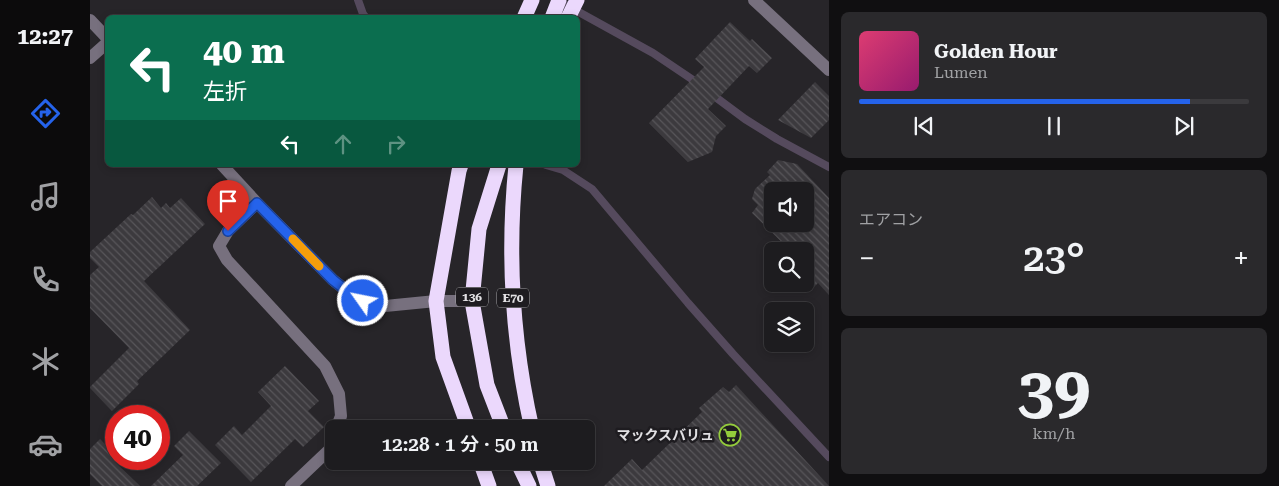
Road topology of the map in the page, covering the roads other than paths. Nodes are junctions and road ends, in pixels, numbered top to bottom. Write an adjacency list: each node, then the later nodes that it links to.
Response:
1 (532, 0): 5 (highway)
2 (559, 0): 6 (highway)
3 (577, 0): 7 (highway)
4 (754, 0): 12 (street)
5 (525, 15)
6 (553, 15)
7 (570, 15)
8 (90, 20): 9 (street)
9 (105, 38)
10 (105, 44): 11 (street)
11 (90, 58)
12 (829, 70)
13 (224, 167): 17 (street)
14 (460, 167): 18 (highway, 136)
15 (498, 167): 19 (highway, 136)
16 (516, 167): 23 (highway, E70)
17 (257, 203): 18 (street); 20 (street)
18 (436, 301): 19 (street); 21 (highway, 136)
19 (472, 301): 22 (highway, 136)
20 (339, 420)
21 (466, 420)
22 (501, 420)
23 (530, 420)
24 (325, 454): 28 (street)
25 (484, 470): 29 (highway)
26 (521, 470): 30 (highway)
27 (543, 470): 31 (highway)
28 (292, 486)
29 (490, 486)
30 (529, 486)
31 (548, 486)

